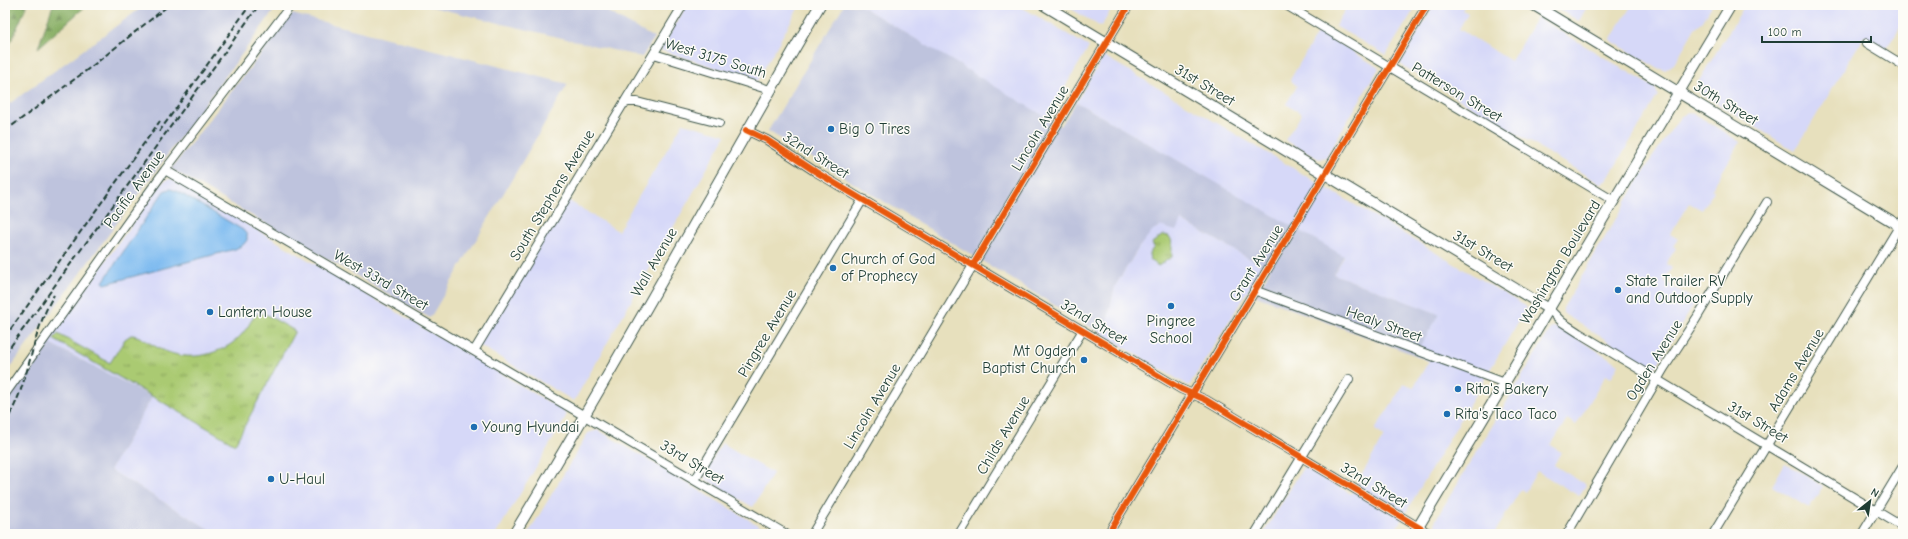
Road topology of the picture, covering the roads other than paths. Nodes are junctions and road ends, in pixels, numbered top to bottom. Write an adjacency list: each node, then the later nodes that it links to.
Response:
1 (291, 5): 20 (street, Pacific Avenue)
2 (683, 5): 12 (street, South Stephens Avenue)
3 (820, 5): 15 (main road, Wall Avenue)
4 (1044, 5): 10 (main road, 31st Street)
5 (1130, 5): 10 (street, Lincoln Avenue)
6 (1286, 5): 14 (street, Patterson Street)
7 (1427, 5): 14 (street, Grant Avenue)
8 (1534, 5): 16 (main road, 30th Street)
9 (1731, 5): 16 (main road, Washington Boulevard)
10 (1106, 43): 21 (main road, 31st Street); 26 (street, Lincoln Avenue)
11 (1867, 43): 13 (street)
12 (654, 54): 15 (street, West 3175 South); 17 (street, South Stephens Avenue)
13 (1903, 64)
14 (1390, 69): 21 (street, Grant Avenue); 23 (street, Patterson Street)
15 (770, 90): 19 (main road, Wall Avenue)
16 (1679, 92): 23 (main road, Washington Boulevard); 25 (main road, 30th Street)
17 (624, 104): 18 (street); 30 (street, South Stephens Avenue)
18 (719, 123)
19 (746, 130): 22 (street, 32nd Street); 36 (main road, Wall Avenue)
20 (165, 170): 30 (street, West 33rd Street); 34 (street, Pacific Avenue)
21 (1326, 174): 27 (street, Grant Avenue); 28 (main road, 31st Street)
22 (863, 199): 26 (street, 32nd Street); 40 (street, Pingree Avenue)
23 (1614, 201): 28 (main road, Washington Boulevard)
24 (1767, 202): 32 (street, Ogden Avenue)
25 (1902, 224): 37 (street, Adams Avenue)
26 (973, 265): 29 (street, 32nd Street); 46 (street, Lincoln Avenue)
27 (1254, 290): 33 (street, Healy Street); 35 (street, Grant Avenue)
28 (1550, 309): 32 (street, 31st Street); 33 (main road, Washington Boulevard)
29 (1082, 330): 35 (street, 32nd Street); 47 (street, Childs Avenue)
30 (474, 351): 36 (street, West 33rd Street)
31 (1350, 379): 38 (street)
32 (1658, 379): 37 (street, 31st Street); 51 (street, Ogden Avenue)
33 (1505, 383): 43 (main road, Washington Boulevard)
34 (5, 394)
35 (1192, 394): 38 (street, 32nd Street); 48 (street, Grant Avenue)
36 (584, 415): 40 (street, 33rd Street); 44 (main road, Wall Avenue)
37 (1767, 445): 41 (street, 31st Street); 52 (street, Adams Avenue)
38 (1302, 458): 43 (street, 32nd Street); 49 (street)
39 (1903, 466): 41 (street)
40 (695, 480): 45 (street, 33rd Street)
41 (1876, 511): 42 (street, 31st Street); 53 (street)
42 (1903, 527)
43 (1416, 530): 50 (street, 32nd Street)
44 (514, 534)
45 (786, 534)
46 (812, 534)
47 (960, 534)
48 (1108, 534)
49 (1255, 534)
50 (1430, 534)
51 (1567, 534)
52 (1713, 534)
53 (1862, 534)

